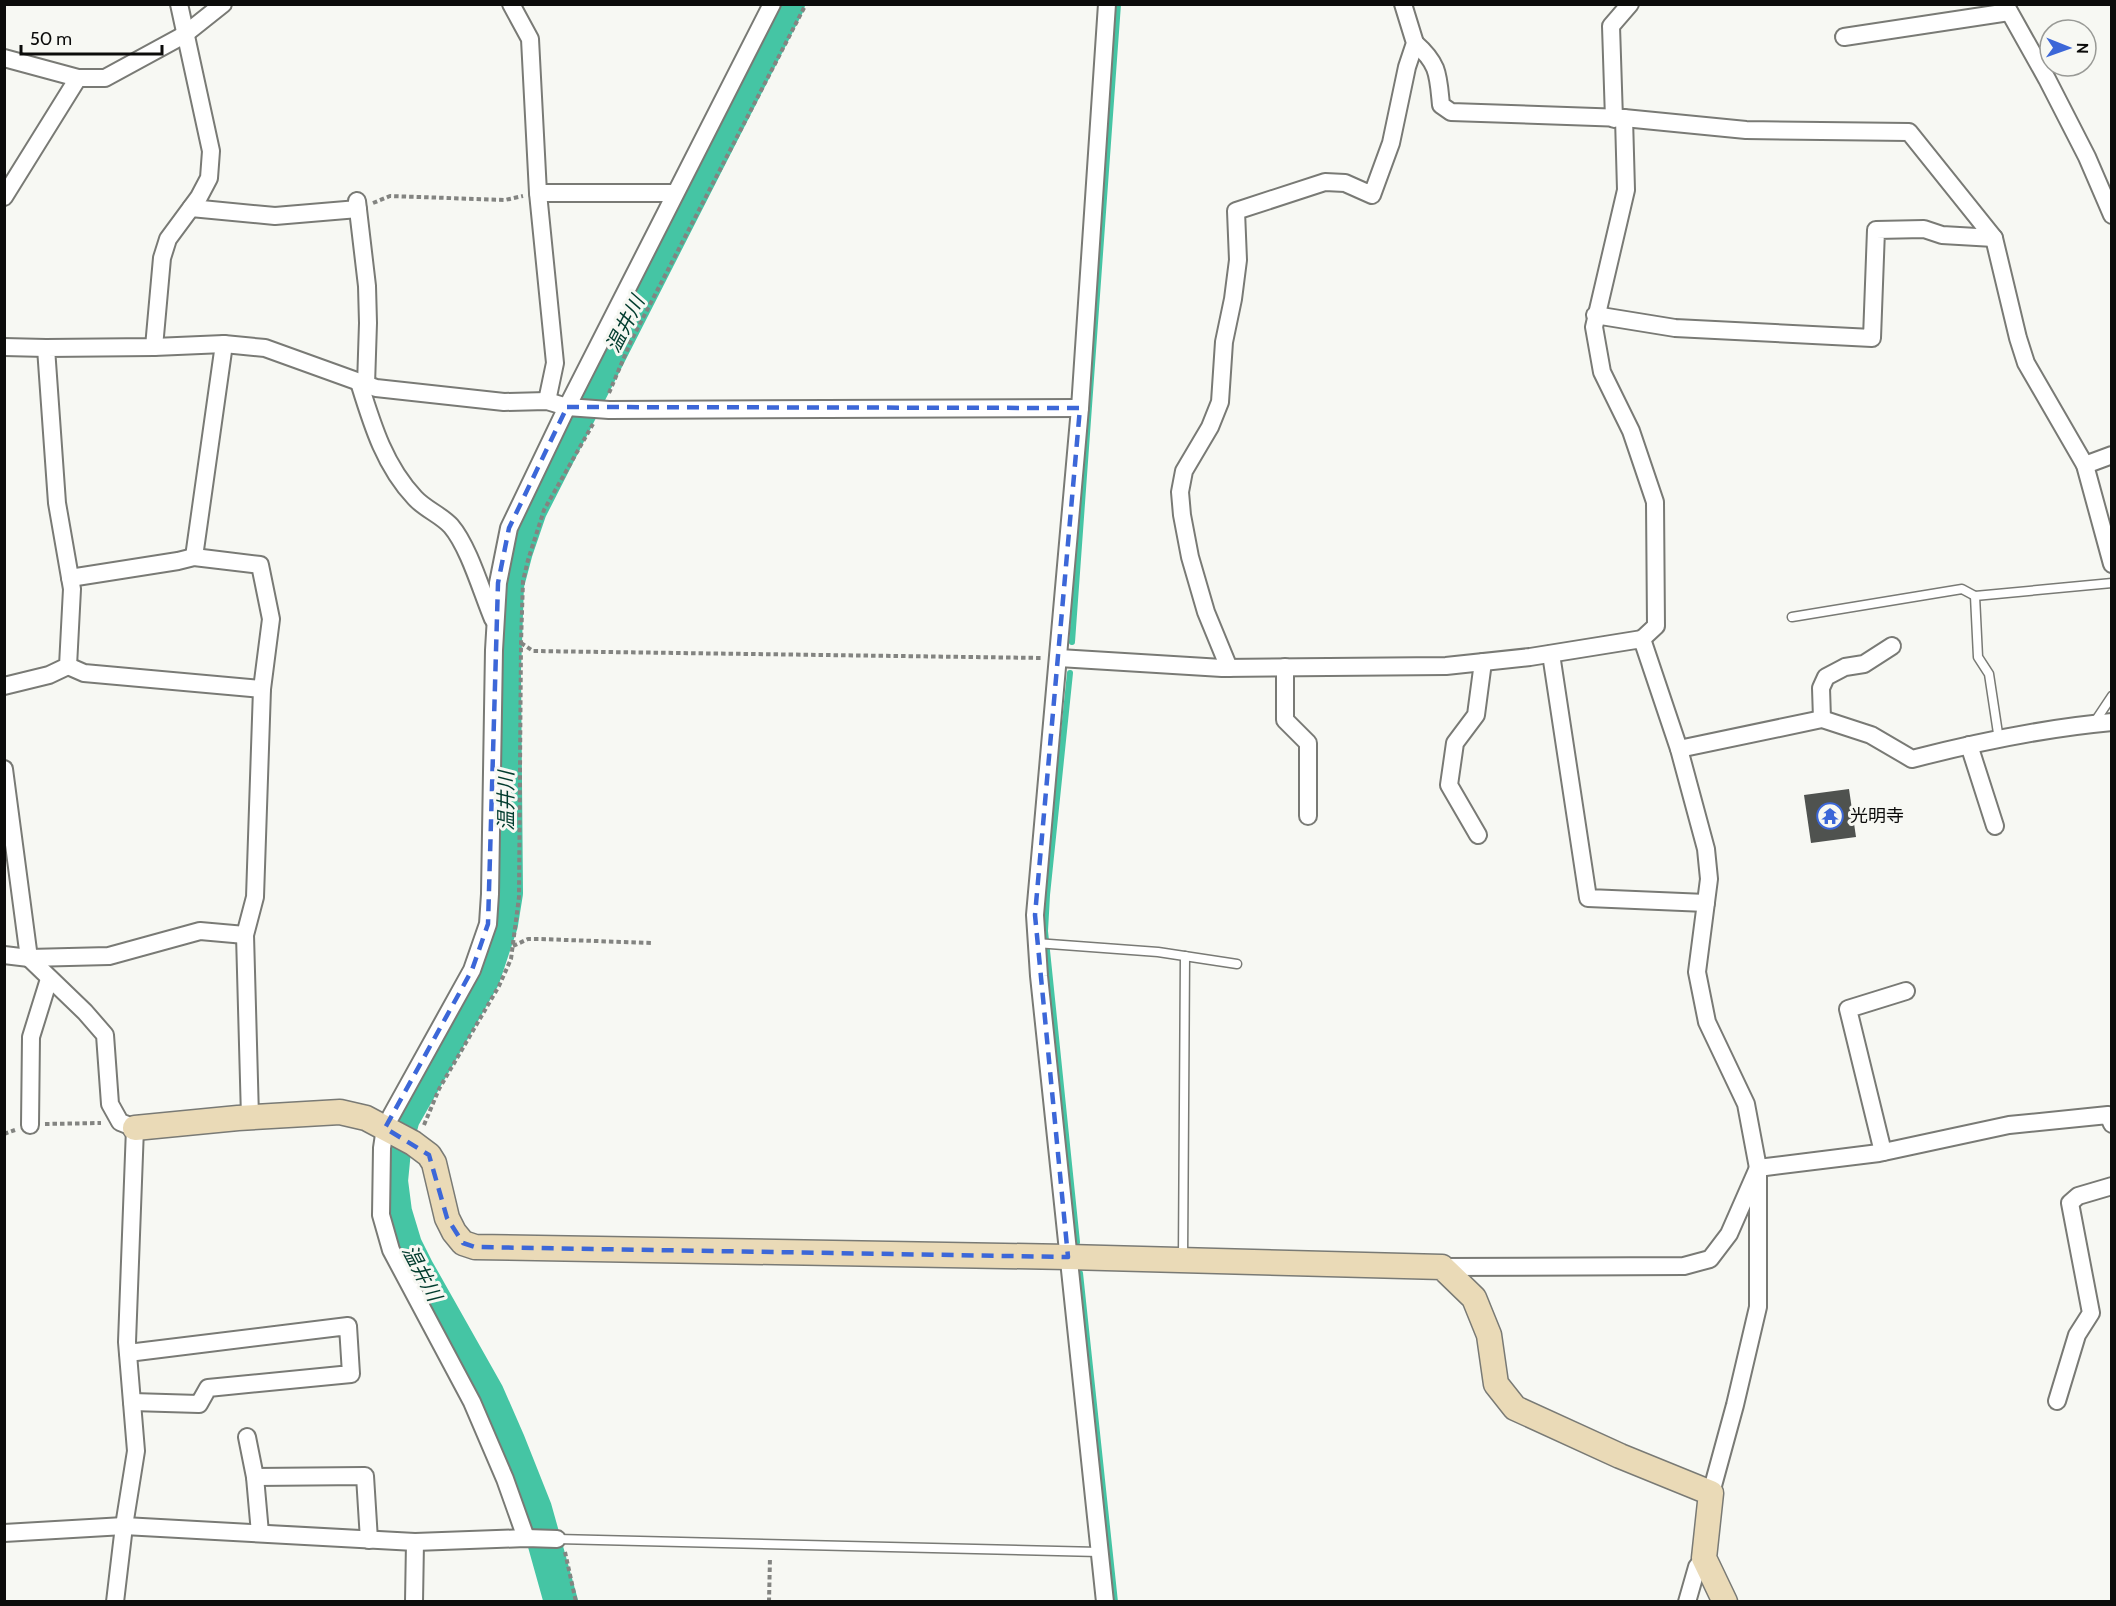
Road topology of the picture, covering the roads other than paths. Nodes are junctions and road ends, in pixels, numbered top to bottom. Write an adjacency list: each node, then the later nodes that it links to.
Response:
1 (179, 4): 9 (street)
2 (223, 4): 9 (street)
3 (511, 4): 15 (street)
4 (772, 4): 16 (street)
5 (1107, 4): 29 (street)
6 (1403, 4): 11 (street)
7 (1630, 4): 14 (street)
8 (2007, 8): 10 (street); 19 (street)
9 (184, 35): 13 (street); 18 (street)
10 (1844, 37)
11 (1415, 43): 14 (street); 46 (street)
12 (4, 58): 13 (street)
13 (78, 78): 17 (street)
14 (1619, 119): 20 (street); 21 (street)
15 (538, 193): 16 (street); 27 (street)
16 (675, 193): 28 (street)
17 (4, 197)
18 (191, 208): 24 (street); 26 (street)
19 (2112, 215)
20 (1994, 238): 21 (street); 31 (street)
21 (1595, 315): 39 (street)
22 (224, 344): 24 (street); 26 (street); 32 (street)
23 (4, 347): 25 (street)
24 (154, 347): 25 (street)
25 (46, 348): 34 (street)
26 (363, 384): 27 (street); 38 (street)
27 (547, 401): 28 (street)
28 (570, 407): 29 (street); 38 (street)
29 (1080, 408): 42 (street)
30 (2112, 455): 31 (street)
31 (2085, 465): 33 (street)
32 (194, 557): 34 (street); 48 (street)
33 (2112, 564)
34 (69, 578): 44 (street)
35 (2112, 583): 36 (lane)
36 (1976, 596): 37 (lane); 53 (lane)
37 (1792, 616)
38 (495, 626): 73 (street)
39 (1642, 639): 41 (street); 55 (street)
40 (1892, 646): 50 (street)
41 (1551, 654): 43 (street); 60 (street)
42 (1059, 658): 46 (street); 62 (street)
43 (1483, 662): 45 (street); 59 (street)
44 (68, 666): 47 (street); 48 (street)
45 (1285, 667): 46 (street); 57 (street)
46 (1229, 668)
47 (4, 686)
48 (262, 688): 61 (street)
49 (2112, 696): 52 (lane)
50 (1822, 718): 54 (street); 55 (street)
51 (2112, 722): 52 (street)
52 (2094, 723): 53 (street)
53 (1999, 740): 54 (street)
54 (1969, 746): 58 (street)
55 (1679, 749): 60 (street)
56 (4, 769): 65 (street)
57 (1308, 816)
58 (1995, 826)
59 (1478, 835)
60 (1706, 903): 75 (street)
61 (245, 935): 65 (street); 69 (street)
62 (1036, 943): 64 (lane); 77 (street)
63 (4, 955): 65 (street)
64 (1185, 956): 66 (lane); 78 (lane)
65 (29, 958): 67 (street)
66 (1237, 964)
67 (49, 979): 71 (street); 72 (street)
68 (1906, 991): 74 (street)
69 (250, 1117): 72 (street); 73 (street)
70 (2110, 1118): 74 (street)
71 (30, 1125)
72 (127, 1125): 80 (street)
73 (402, 1137): 77 (street); 89 (street)
74 (1883, 1152): 75 (street)
75 (1758, 1167): 79 (street); 85 (street)
76 (2112, 1186): 81 (street)
77 (1068, 1257): 78 (street); 93 (street)
78 (1183, 1259): 79 (street)
79 (1442, 1267): 85 (street)
80 (128, 1353): 82 (street); 82 (street)
81 (2057, 1401)
82 (132, 1402): 86 (street)
83 (247, 1437): 84 (street)
84 (255, 1478): 88 (street); 91 (street)
85 (1711, 1494): 94 (street)
86 (124, 1526): 87 (street); 88 (street); 95 (street)
87 (4, 1533)
88 (260, 1533): 91 (street)
89 (530, 1538): 90 (street); 92 (street)
90 (559, 1539): 93 (lane)
91 (369, 1540): 92 (street)
92 (415, 1542): 96 (street)
93 (1099, 1552): 97 (street)
94 (1704, 1558): 98 (street); 99 (street)
95 (115, 1602)
96 (414, 1602)
97 (1105, 1602)
98 (1687, 1602)
99 (1725, 1602)

